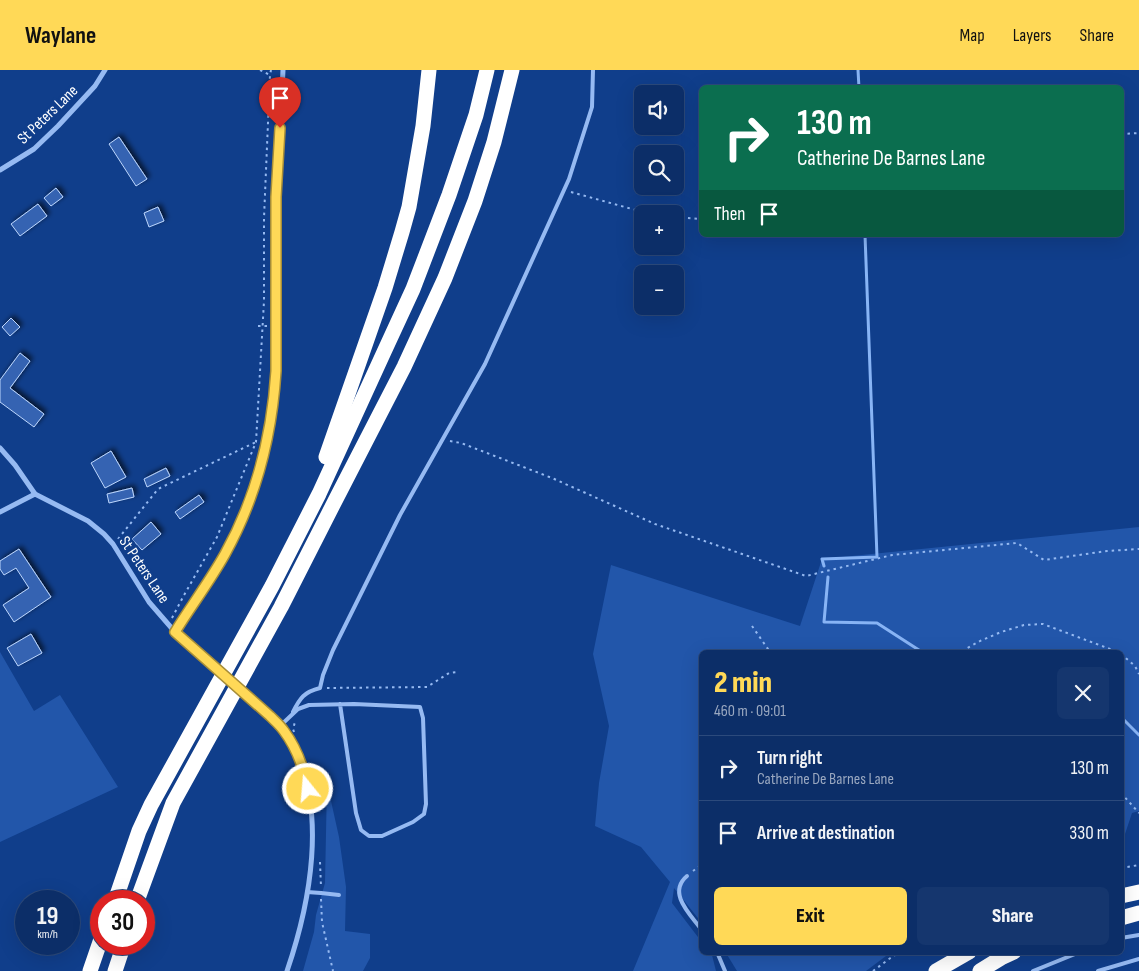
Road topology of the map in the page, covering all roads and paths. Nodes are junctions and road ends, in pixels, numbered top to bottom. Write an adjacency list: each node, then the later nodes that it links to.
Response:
1 (105, 70): 12 (street, St Peters Lane)
2 (260, 70): 9 (path)
3 (271, 70): 9 (path)
4 (283, 70): 17 (street)
5 (429, 70): 25 (highway)
6 (487, 70): 25 (highway)
7 (512, 70): 47 (highway)
8 (593, 70): 13 (lane)
9 (270, 75): 19 (path)
10 (1139, 133): 11 (path)
11 (1124, 134)
12 (0, 170)
13 (564, 190): 14 (path); 20 (lane)
14 (634, 210)
15 (684, 217): 16 (path)
16 (699, 219)
17 (275, 325): 19 (path); 29 (street)
18 (258, 326): 19 (path)
19 (262, 326): 21 (path)
20 (443, 440): 27 (path); 36 (lane)
21 (256, 442): 26 (path); 29 (path)
22 (0, 448): 23 (street, St Peters Lane)
23 (35, 494): 24 (street); 26 (street, St Peters Lane)
24 (0, 512)
25 (303, 525): 46 (highway)
26 (113, 544): 29 (street, St Peters Lane)
27 (1139, 549)
28 (752, 626): 30 (path)
29 (176, 631): 39 (street, St Peters Lane, bridge)
30 (769, 650)
31 (964, 650): 32 (path)
32 (1113, 650)
33 (1124, 657): 35 (path)
34 (458, 672): 36 (path)
35 (1139, 674)
36 (320, 688): 38 (lane)
37 (340, 704): 37 (lane); 38 (lane)
38 (293, 712): 39 (lane)
39 (280, 726): 48 (street, St Peters Lane)
40 (1124, 796): 41 (path)
41 (1139, 813)
42 (1139, 865): 44 (path)
43 (699, 867): 45 (path)
44 (1124, 868)
45 (687, 876): 55 (lane)
46 (118, 890)
47 (141, 890)
48 (307, 892): 49 (lane); 70 (street, St Peters Lane)
49 (321, 892): 51 (lane); 71 (path)
50 (1139, 892): 52 (highway)
51 (339, 895)
52 (1124, 895)
53 (1139, 913): 54 (highway)
54 (1124, 917)
55 (699, 926)
56 (1139, 935): 57 (lane)
57 (1124, 938)
58 (96, 955): 67 (highway)
59 (120, 955): 68 (highway)
60 (128, 955): 69 (highway)
61 (718, 955): 72 (lane)
62 (895, 955): 73 (path)
63 (964, 955): 74 (highway)
64 (1008, 955): 75 (highway)
65 (1072, 955): 76 (lane)
66 (1139, 959): 77 (lane)
67 (90, 971)
68 (115, 971)
69 (126, 971)
70 (287, 971)
71 (333, 971)
72 (725, 971)
73 (873, 971)
74 (936, 971)
75 (980, 971)
76 (1032, 971)
77 (1098, 971)

